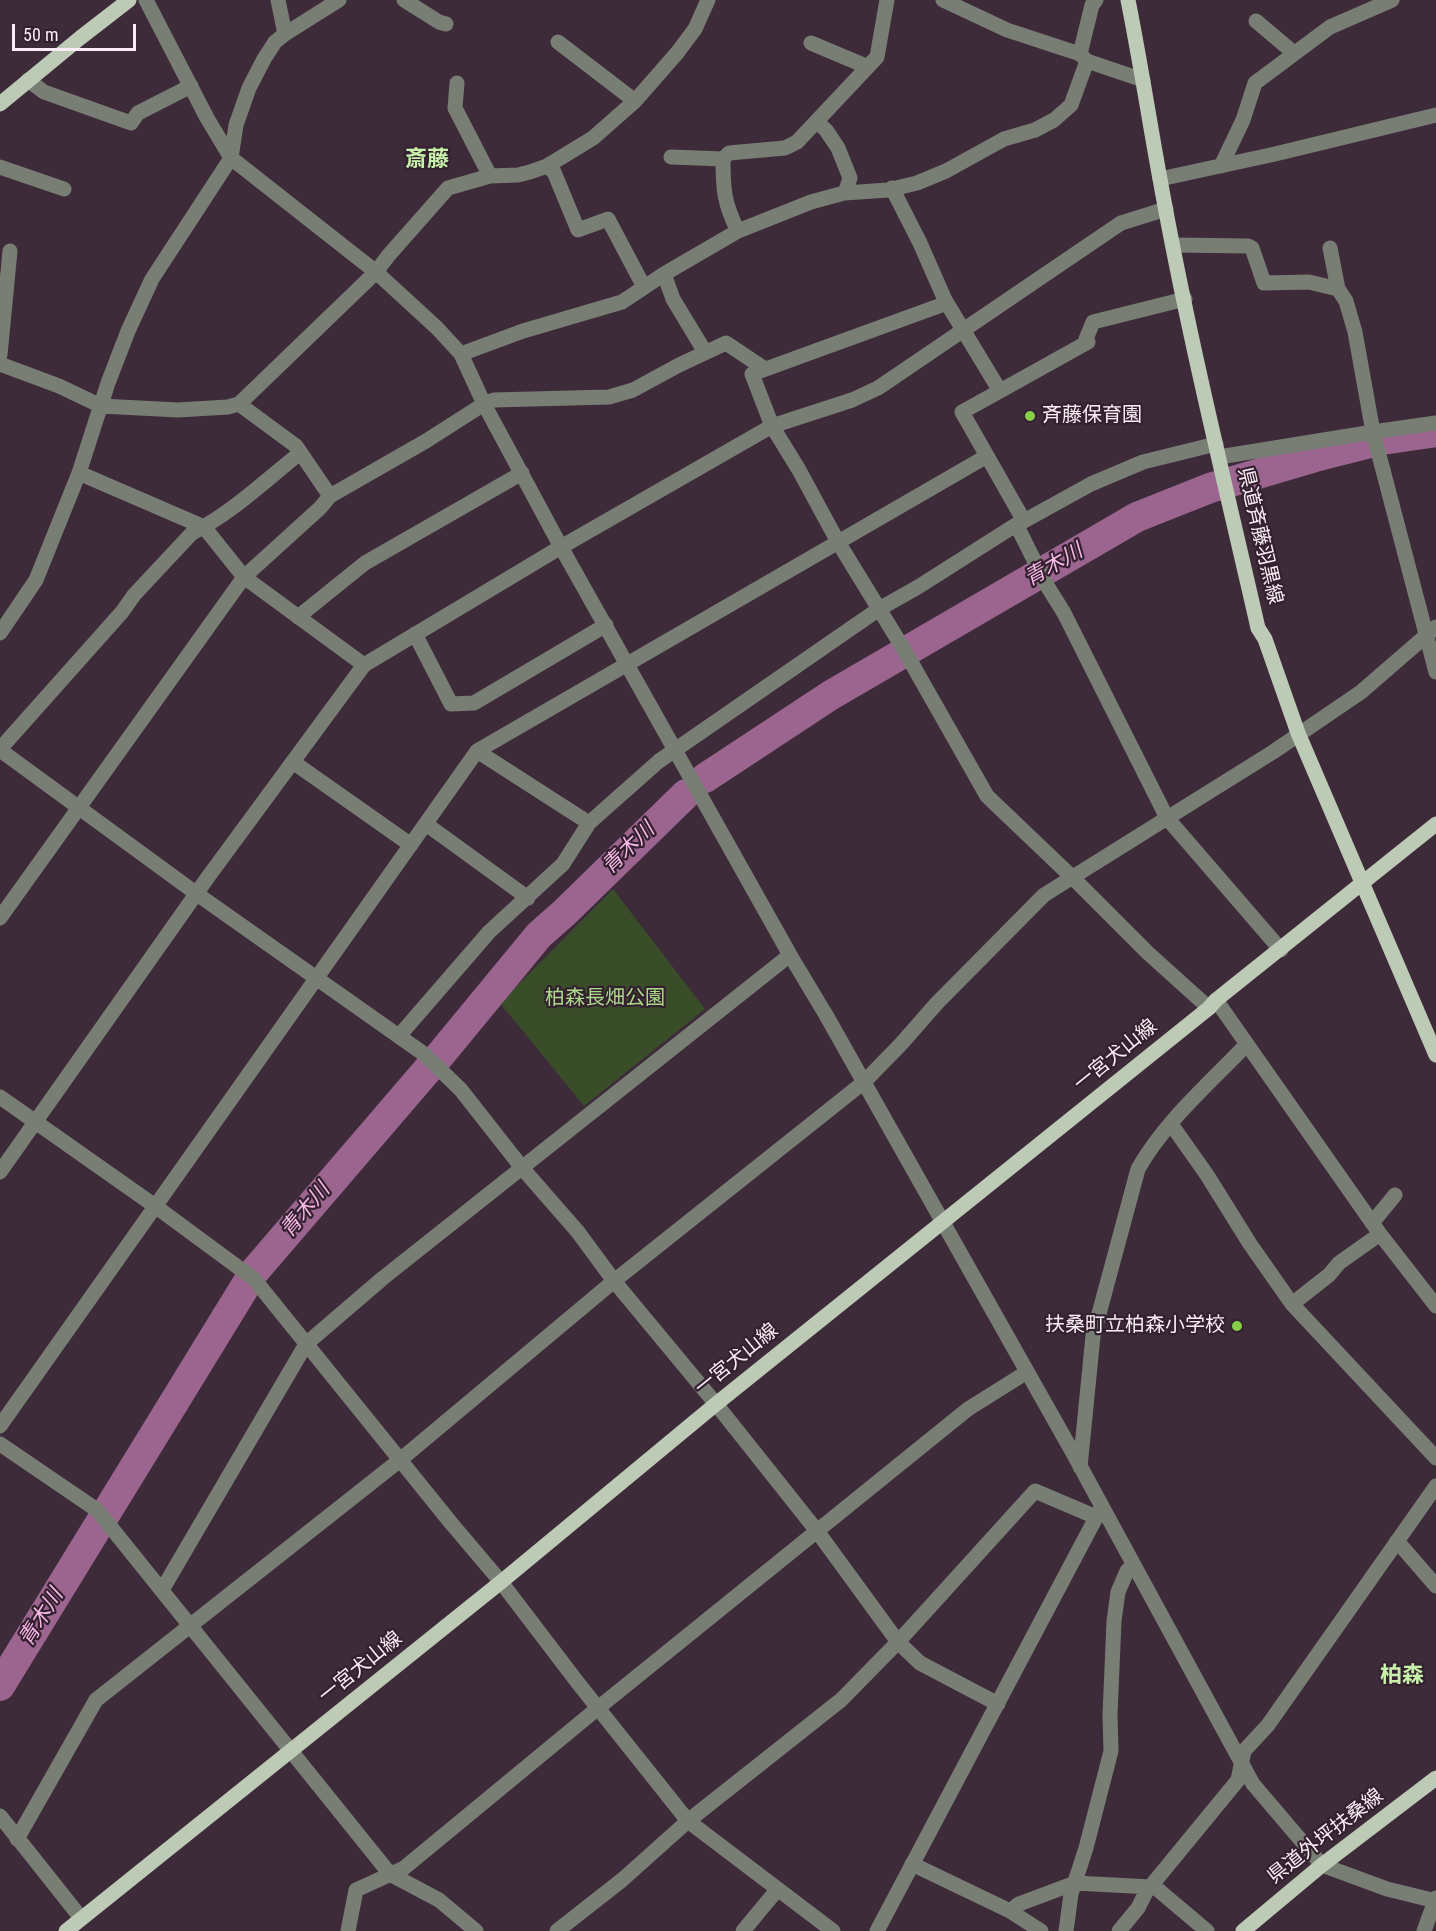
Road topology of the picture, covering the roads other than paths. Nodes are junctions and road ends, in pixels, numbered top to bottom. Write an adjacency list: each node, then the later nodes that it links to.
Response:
1 (129, 0): 20 (main road)
2 (146, 0): 23 (street)
3 (278, 0): 14 (street)
4 (339, 0): 14 (street)
5 (404, 0): 13 (street)
6 (708, 0): 24 (street)
7 (887, 0): 19 (street)
8 (943, 0): 18 (street)
9 (1128, 0): 21 (main road, 県道斉藤羽黒線)
10 (1392, 0): 17 (street)
11 (1092, 2): 18 (street)
12 (1256, 21): 17 (street)
13 (446, 24)
14 (285, 34): 29 (street)
15 (558, 42): 24 (street)
16 (811, 43): 19 (street)
17 (1294, 53): 32 (street)
18 (1084, 57): 21 (street); 36 (street)
19 (868, 67): 27 (street)
20 (28, 80): 23 (street); 25 (main road)
21 (1143, 80): 35 (main road, 県道斉藤羽黒線)
22 (457, 83): 34 (street)
23 (191, 86): 29 (street)
24 (634, 101): 31 (street)
25 (0, 104)
26 (1436, 115): 32 (street)
27 (817, 122): 30 (street); 38 (street)
28 (671, 157): 30 (street)
29 (231, 158): 44 (street); 59 (street)
30 (723, 159): 40 (street)
31 (548, 166): 34 (street); 46 (street)
32 (1221, 166): 35 (street)
33 (0, 167): 37 (street)
34 (490, 176): 44 (street)
35 (1160, 179): 39 (main road, 県道斉藤羽黒線)
36 (892, 188): 38 (street); 49 (street)
37 (64, 189)
38 (845, 193): 40 (street)
39 (1166, 209): 41 (main road, 県道斉藤羽黒線); 50 (street)
40 (738, 231): 45 (street)
41 (1174, 245): 47 (street); 48 (main road, 県道斉藤羽黒線)
42 (1330, 248): 47 (street)
43 (10, 251): 53 (street)
44 (376, 272): 52 (street); 57 (street)
45 (664, 274): 46 (street); 51 (street)
46 (644, 287): 52 (street)
47 (1338, 289): 62 (street)
48 (1185, 299): 56 (street); 63 (main road, 県道斉藤羽黒線)
49 (947, 303): 50 (street); 55 (street)
50 (963, 329): 56 (street); 61 (street)
51 (705, 352): 55 (street); 58 (street)
52 (461, 354): 58 (street)
53 (0, 355)
54 (0, 364): 59 (street)
55 (765, 369): 61 (street)
56 (1000, 391): 65 (street)
57 (239, 404): 59 (street); 64 (street)
58 (484, 404): 67 (street); 68 (street)
59 (101, 406): 66 (street)
60 (1436, 423): 62 (street)
61 (772, 426): 71 (street); 72 (street)
62 (1373, 432): 63 (street); 77 (street)
63 (1218, 451): 69 (street); 83 (main road, 県道斉藤羽黒線)
64 (300, 453): 68 (street); 70 (street)
65 (987, 456): 69 (street); 71 (street)
66 (79, 473): 70 (street); 78 (street)
67 (522, 473): 72 (street); 75 (street)
68 (330, 496): 73 (street)
69 (1019, 523): 74 (street); 89 (street)
70 (204, 527): 73 (street); 84 (street)
71 (838, 542): 74 (street); 80 (street)
72 (561, 547): 76 (street); 79 (street)
73 (244, 577): 75 (street); 88 (street)
74 (879, 609): 85 (street); 94 (street)
75 (298, 617): 81 (street)
76 (606, 625): 79 (street); 80 (street)
77 (1431, 631): 82 (street); 83 (street)
78 (0, 633)
79 (415, 634): 81 (street)
80 (627, 663): 85 (street); 86 (street)
81 (364, 665): 87 (street)
82 (1436, 672)
83 (1298, 733): 89 (street); 95 (main road, 県道斉藤羽黒線)
84 (0, 749): 88 (street)
85 (676, 750): 90 (street); 100 (street)
86 (477, 751): 90 (street); 91 (street)
87 (292, 762): 93 (street); 96 (street)
88 (79, 806): 96 (street); 98 (street)
89 (1167, 818): 94 (street); 99 (street)
90 (589, 823): 97 (street)
91 (426, 824): 93 (street); 97 (street)
92 (1436, 824): 95 (main road, 一宮犬山線)
93 (411, 845): 101 (street)
94 (1073, 878): 102 (street); 106 (street)
95 (1362, 885): 99 (main road, 一宮犬山線); 105 (main road, 県道斉藤羽黒線)
96 (197, 894): 101 (street); 108 (street)
97 (528, 898): 103 (street)
98 (0, 918)
99 (1281, 950): 102 (main road, 一宮犬山線)
100 (789, 955): 106 (street); 110 (street)
101 (318, 977): 103 (street); 113 (street)
102 (1212, 1004): 104 (street); 114 (main road, 一宮犬山線)
103 (399, 1036): 110 (street)
104 (1247, 1044): 109 (street); 115 (street)
105 (1436, 1055)
106 (864, 1083): 114 (street); 116 (street)
107 (0, 1097): 108 (street)
108 (35, 1122): 111 (street); 113 (street)
109 (1171, 1124): 117 (street); 126 (street)
110 (523, 1169): 116 (street); 119 (street)
111 (0, 1172)
112 (1395, 1195): 115 (street)
113 (154, 1206): 119 (street); 122 (street)
114 (942, 1223): 120 (street); 121 (main road, 一宮犬山線)
115 (1376, 1229): 117 (street); 118 (street)
116 (614, 1281): 121 (street); 125 (street)
117 (1292, 1304): 124 (street)
118 (1436, 1306)
119 (306, 1344): 125 (street); 134 (street)
120 (1027, 1372): 126 (street); 129 (street)
121 (716, 1404): 129 (street); 132 (main road, 一宮犬山線)
122 (0, 1426)
123 (0, 1444): 134 (street)
124 (1436, 1458)
125 (400, 1460): 132 (street); 135 (street)
126 (1080, 1467): 128 (street)
127 (1436, 1486): 130 (street)
128 (1099, 1513): 131 (street); 136 (street); 137 (street)
129 (817, 1531): 136 (street); 138 (street)
130 (1397, 1541): 133 (street); 140 (street)
131 (1133, 1565): 140 (street); 148 (street)
132 (501, 1582): 138 (street); 139 (main road, 一宮犬山線)
133 (1436, 1586)
134 (162, 1590): 135 (street)
135 (190, 1624): 139 (street); 144 (street)
136 (898, 1642): 137 (street); 143 (street)
137 (998, 1704): 145 (street)
138 (598, 1708): 143 (street); 147 (street)
139 (291, 1751): 147 (street); 153 (main road, 一宮犬山線)
140 (1242, 1766): 146 (street); 149 (street)
141 (1436, 1778): 146 (main road, 県道外坪扶桑線)
142 (0, 1816): 144 (street)
143 (688, 1821): 150 (street); 157 (street)
144 (17, 1839): 153 (street)
145 (912, 1864): 152 (street); 160 (street)
146 (1322, 1865): 151 (street); 165 (main road, 県道外坪扶桑線)
147 (390, 1874): 155 (street); 156 (street)
148 (1075, 1883): 149 (street); 152 (street); 162 (street)
149 (1151, 1887): 163 (street); 164 (street)
150 (777, 1890): 158 (street); 159 (street)
151 (1436, 1900): 166 (street)
152 (1010, 1911): 161 (street)
153 (81, 1918): 154 (main road, 一宮犬山線)
154 (66, 1931)
155 (348, 1931)
156 (476, 1931)
157 (557, 1931)
158 (743, 1931)
159 (833, 1931)
160 (877, 1931)
161 (1041, 1931)
162 (1066, 1931)
163 (1119, 1931)
164 (1207, 1931)
165 (1243, 1931)
166 (1424, 1931)

